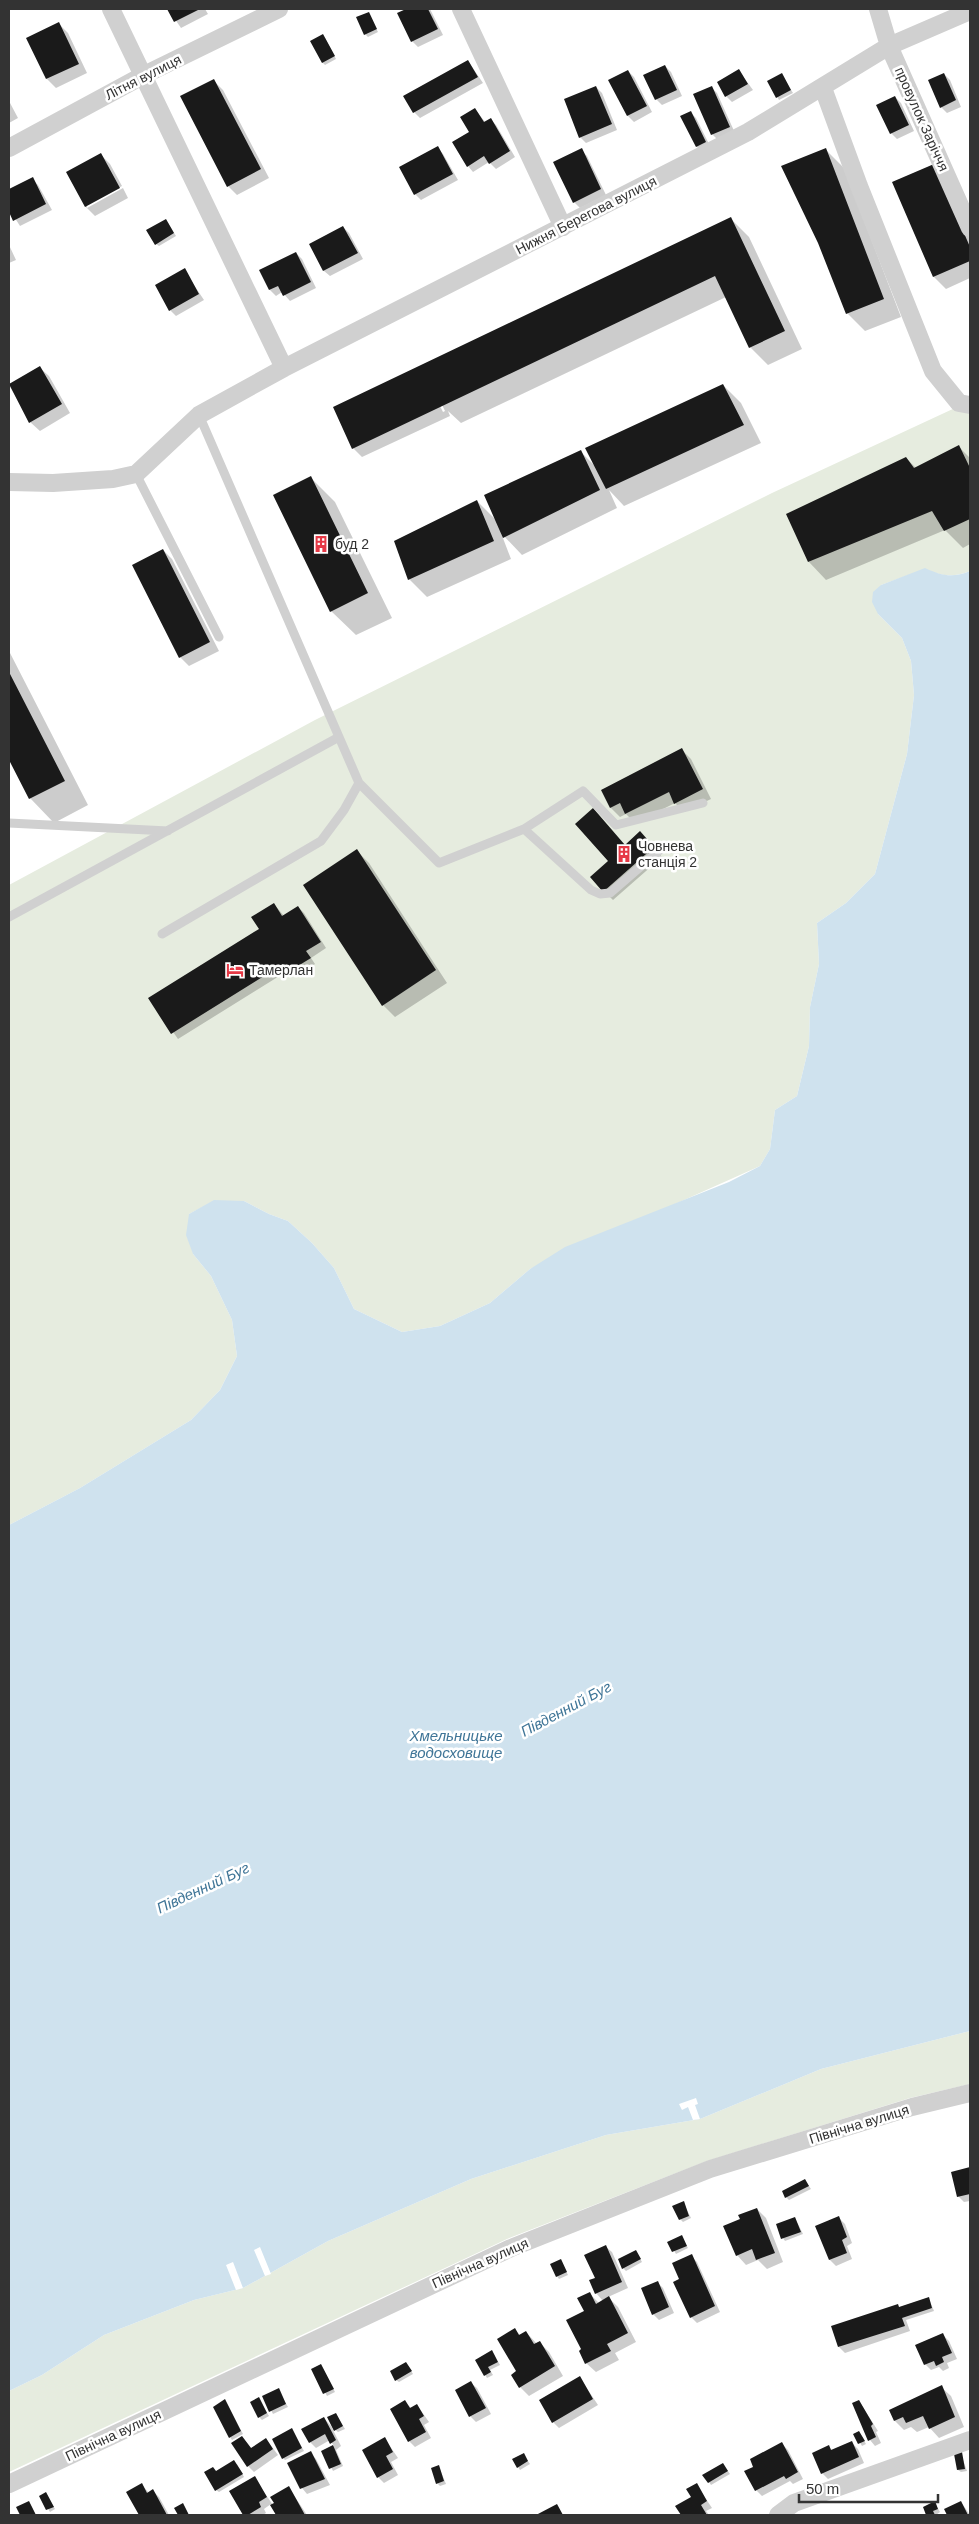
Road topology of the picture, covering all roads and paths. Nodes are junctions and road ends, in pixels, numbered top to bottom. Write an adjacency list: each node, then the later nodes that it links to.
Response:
1 (111, 9): 7 (street)
2 (279, 9): 7 (street, Літня вулиця)
3 (461, 9): 10 (street)
4 (878, 9): 6 (street, провулок Заріччя)
5 (970, 11): 6 (street, Нижня Берегова вулиця)
6 (889, 46): 8 (street, Нижня Берегова вулиця); 11 (street, провулок Заріччя)
7 (144, 75): 9 (street, Літня вулиця); 12 (street)
8 (822, 88): 10 (street, Нижня Берегова вулиця); 13 (street)
9 (9, 148)
10 (563, 227): 12 (street, Нижня Берегова вулиця)
11 (970, 228)
12 (284, 368): 14 (street, Нижня Берегова вулиця)
13 (970, 405)
14 (198, 415): 15 (street, Нижня Берегова вулиця); 18 (lane)
15 (136, 474): 16 (street); 17 (lane)
16 (9, 482)
17 (219, 638)
18 (339, 737): 19 (lane); 23 (lane)
19 (359, 783): 22 (lane); 26 (lane)
20 (703, 802): 22 (lane)
21 (9, 823): 23 (lane)
22 (524, 828): 24 (lane)
23 (168, 831): 25 (lane)
24 (662, 848)
25 (9, 917)
26 (162, 934)
27 (970, 2093): 29 (street, Північна вулиця)
28 (970, 2440): 30 (street)
29 (9, 2484)
30 (778, 2515)

